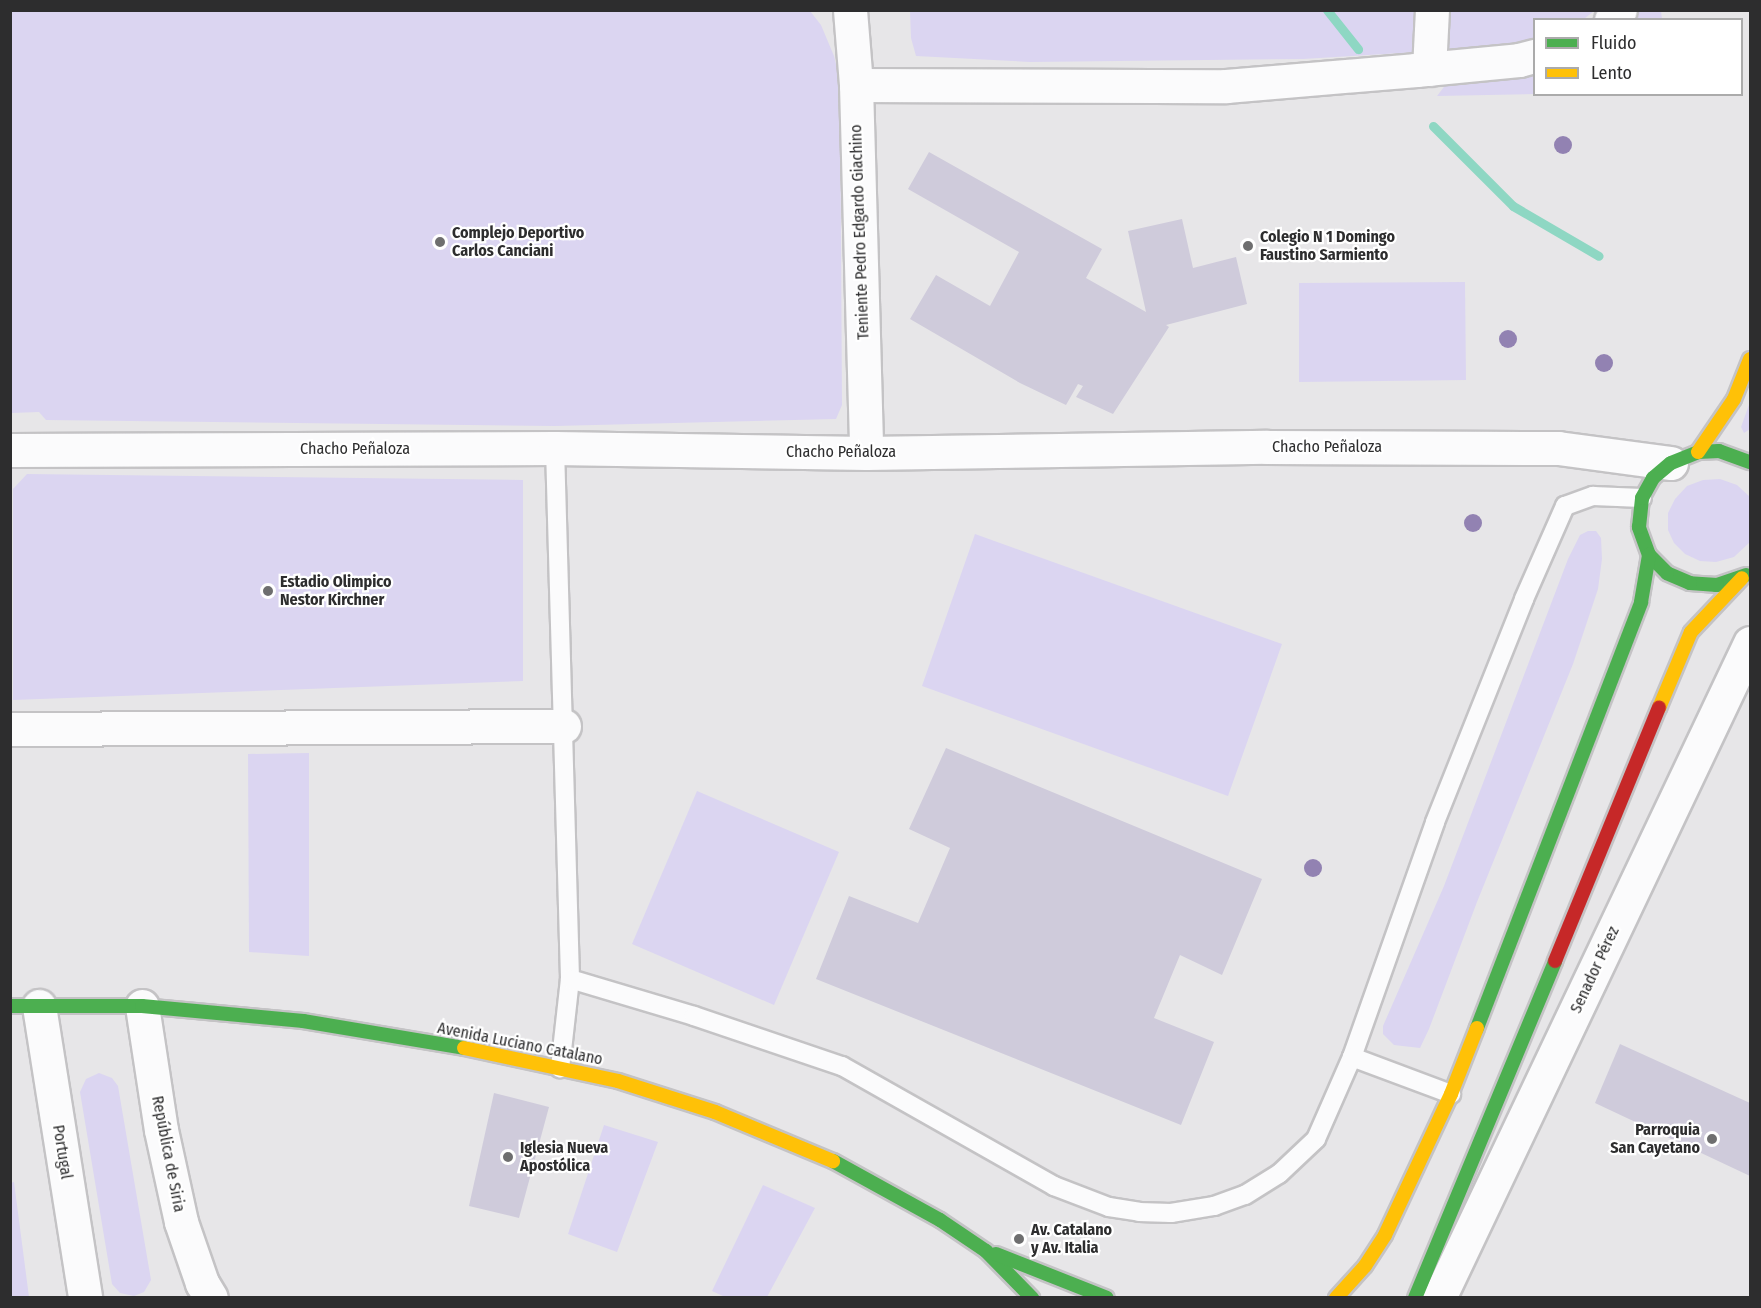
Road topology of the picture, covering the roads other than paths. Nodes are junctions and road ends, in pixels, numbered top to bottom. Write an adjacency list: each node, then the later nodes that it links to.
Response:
1 (1432, 10): 4 (street)
2 (850, 11): 5 (street, Teniente Pedro Edgardo Giachino)
3 (1533, 56): 4 (street)
4 (1429, 69): 5 (street)
5 (856, 85): 9 (street, Teniente Pedro Edgardo Giachino)
6 (1750, 359): 10 (main road)
7 (555, 448): 8 (street, Chacho Peñaloza); 9 (street, Chacho Peñaloza); 16 (lane)
8 (10, 450)
9 (866, 453): 10 (street, Chacho Peñaloza)
10 (1685, 458): 11 (main road); 12 (main road)
11 (1750, 462)
12 (1642, 498): 13 (main road); 21 (lane)
13 (1649, 555): 14 (main road); 23 (main road)
14 (1746, 576): 30 (main road)
15 (1750, 643): 31 (street, Senador Pérez)
16 (564, 726): 17 (street); 18 (lane)
17 (10, 729)
18 (570, 979): 21 (lane); 22 (lane)
19 (25, 1006): 20 (main road, Avenida Luciano Catalano); 25 (street, Portugal)
20 (142, 1006): 22 (main road, Avenida Luciano Catalano); 26 (street, República de Siria)
21 (1352, 1057): 23 (lane)
22 (560, 1068): 24 (main road, Avenida Luciano Catalano)
23 (1450, 1094): 29 (main road)
24 (986, 1251): 27 (main road); 28 (main road)
25 (85, 1298)
26 (211, 1298)
27 (1032, 1298)
28 (1107, 1298)
29 (1336, 1298)
30 (1415, 1298)
31 (1439, 1298)

